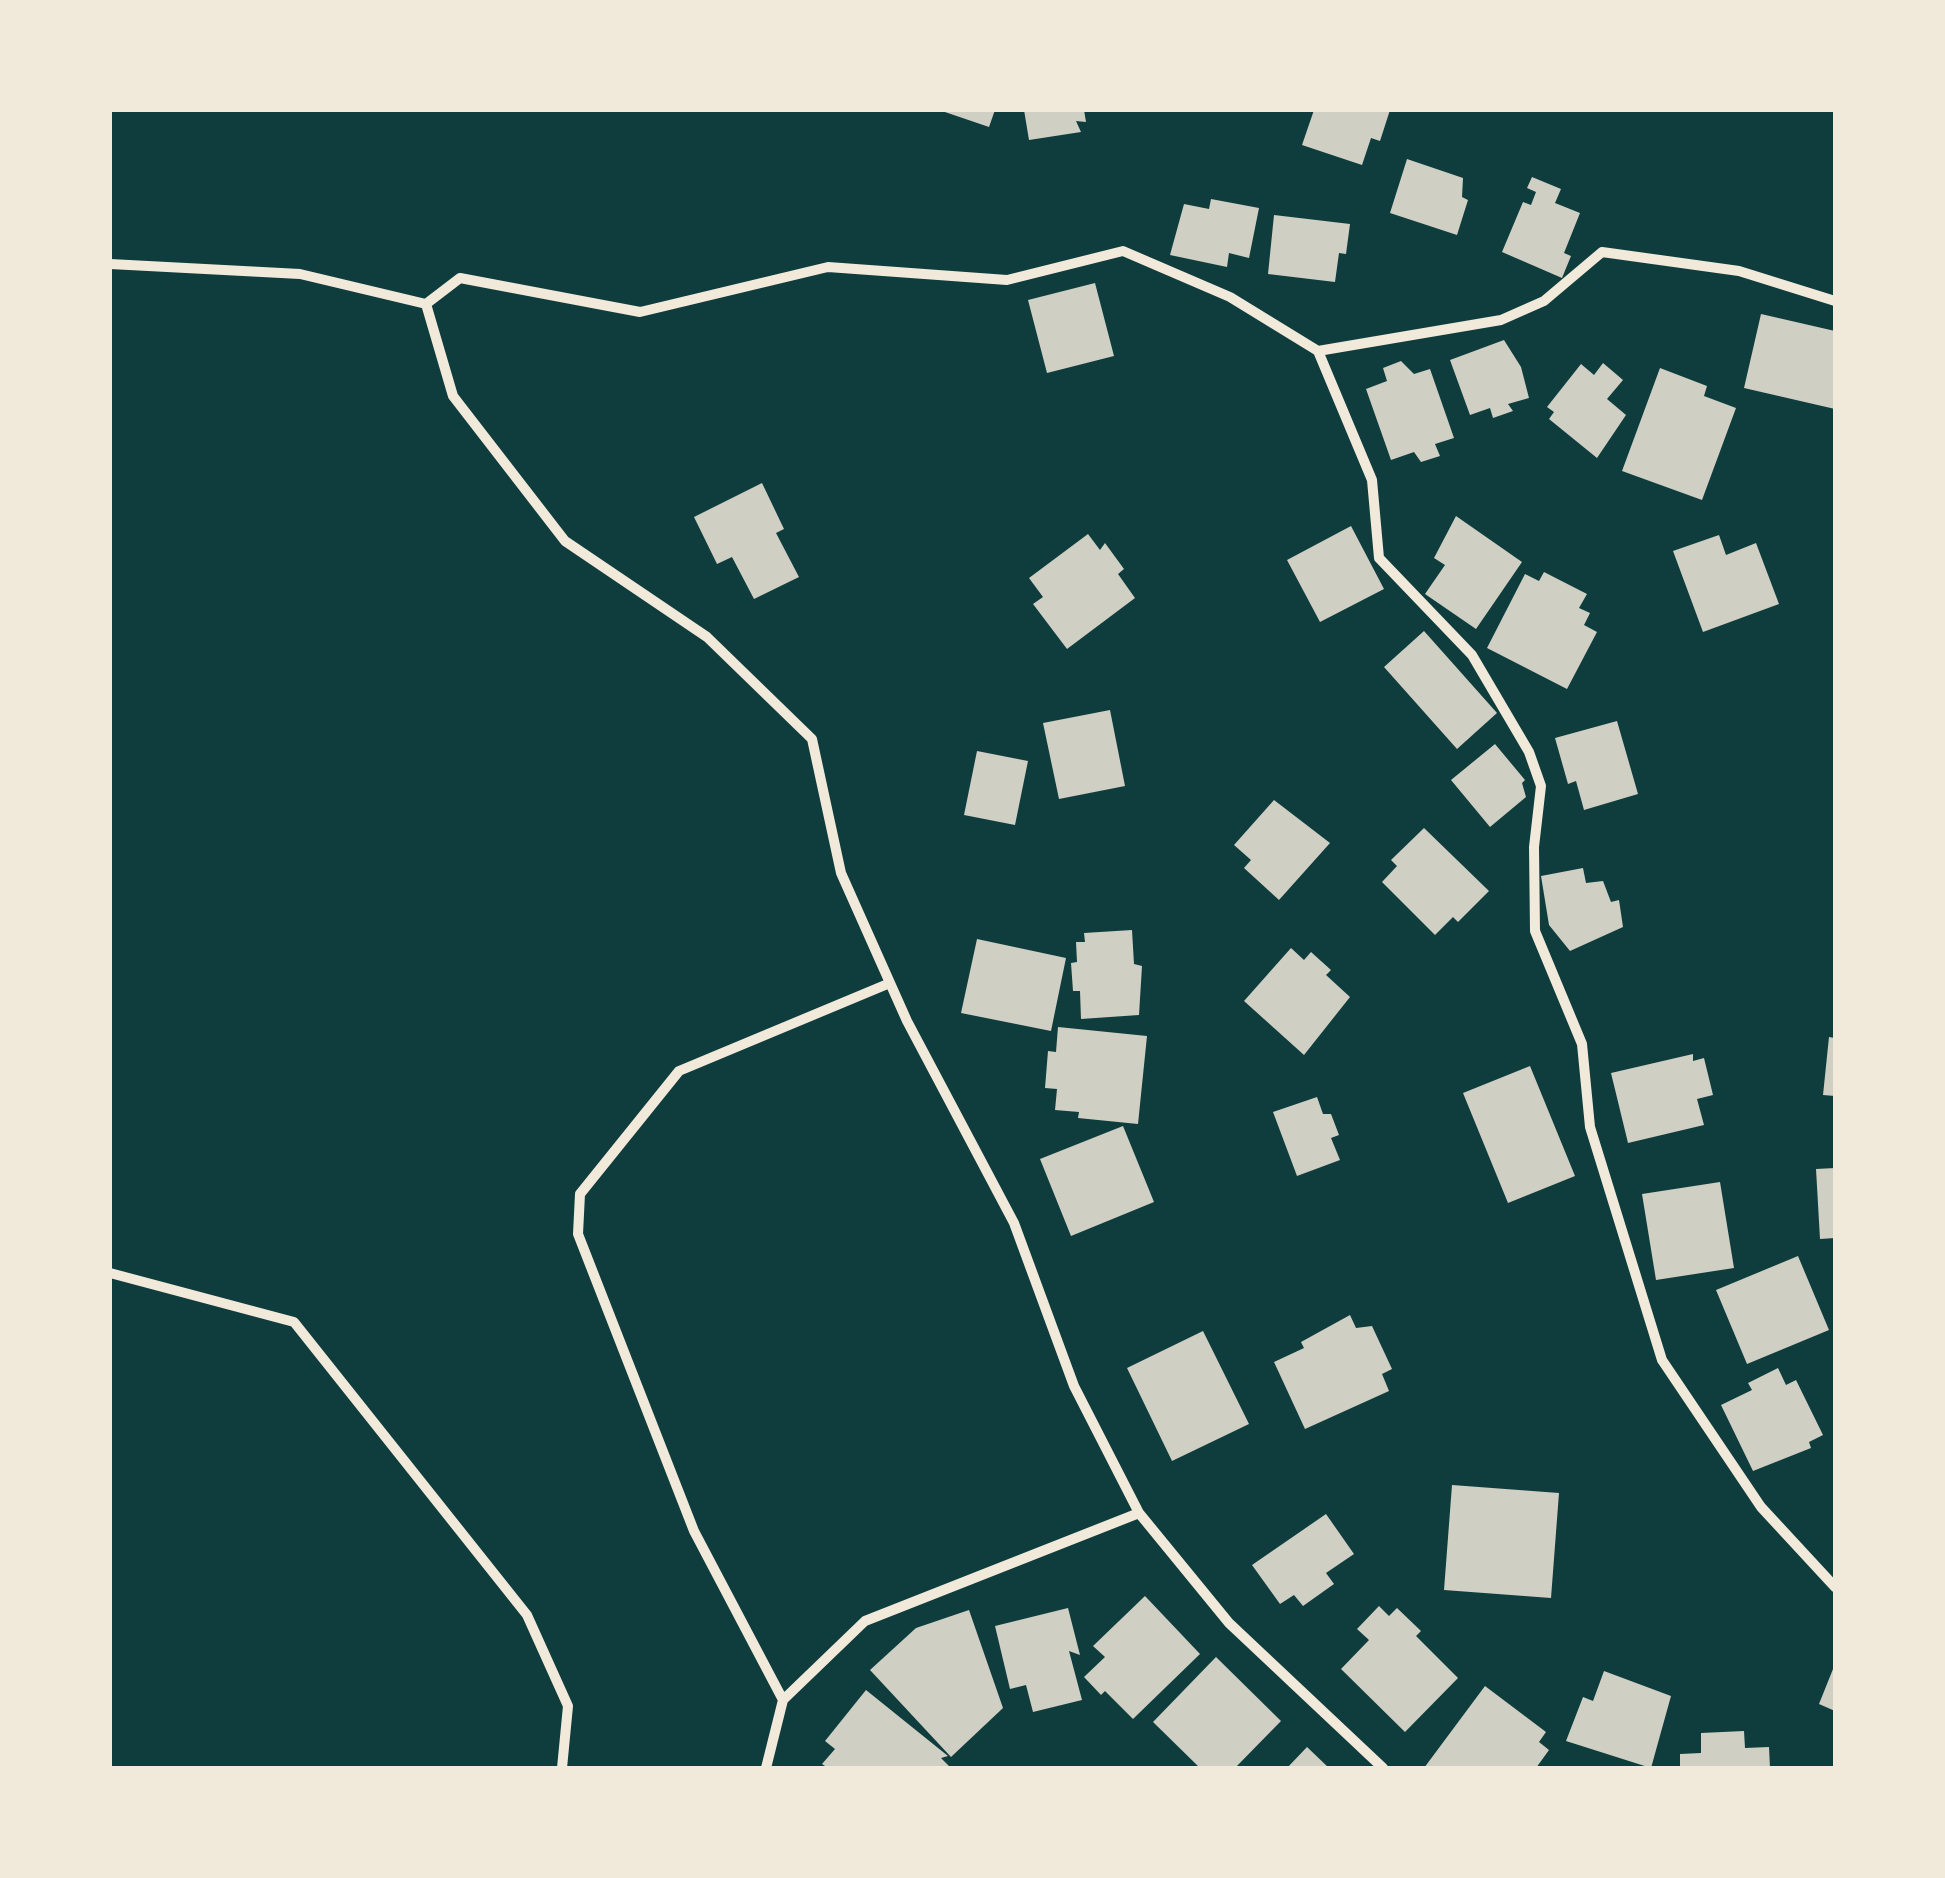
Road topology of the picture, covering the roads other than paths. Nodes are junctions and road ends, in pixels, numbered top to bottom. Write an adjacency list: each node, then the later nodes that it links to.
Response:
1 (110, 264): 3 (street)
2 (1835, 302): 4 (street)
3 (426, 304): 4 (street); 5 (street)
4 (1318, 351): 8 (street)
5 (890, 983): 7 (street); 9 (street)
6 (110, 1273): 10 (street)
7 (1139, 1513): 9 (street); 12 (street)
8 (1835, 1587)
9 (783, 1700): 11 (street)
10 (562, 1768)
11 (766, 1768)
12 (1383, 1768)

